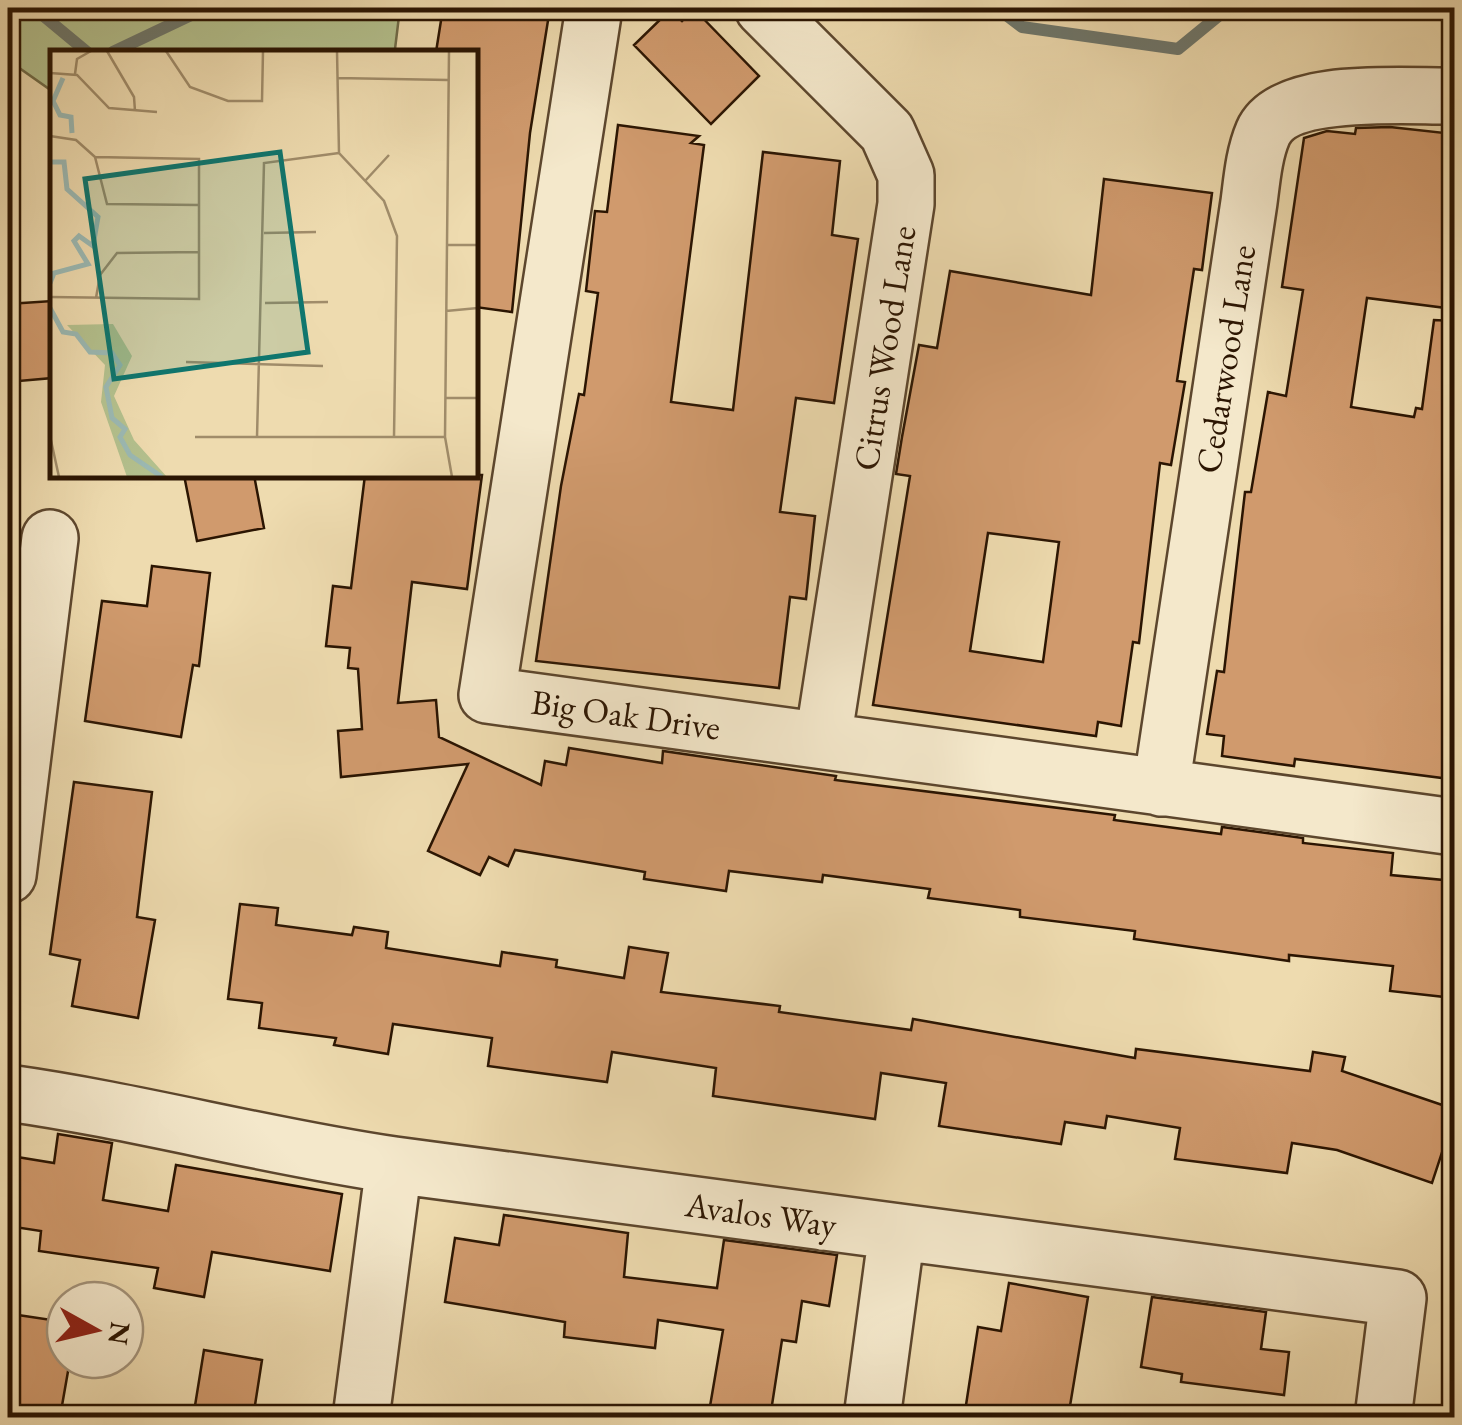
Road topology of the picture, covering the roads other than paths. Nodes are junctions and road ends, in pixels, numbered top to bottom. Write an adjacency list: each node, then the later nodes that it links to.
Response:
1 (594, 8): 5 (street, Big Oak Drive)
2 (764, 8): 5 (street, Citrus Wood Lane)
3 (1454, 96): 6 (street, Cedarwood Lane)
4 (50, 538): 8 (street)
5 (823, 740): 6 (street, Big Oak Drive)
6 (1161, 788): 7 (street, Big Oak Drive)
7 (1454, 827)
8 (8, 875)
9 (8, 1093): 10 (street, Avalos Way)
10 (394, 1165): 11 (street, Avalos Way); 12 (street)
11 (897, 1232): 13 (street); 14 (street, Avalos Way)
12 (361, 1418)
13 (872, 1418)
14 (1382, 1418)

